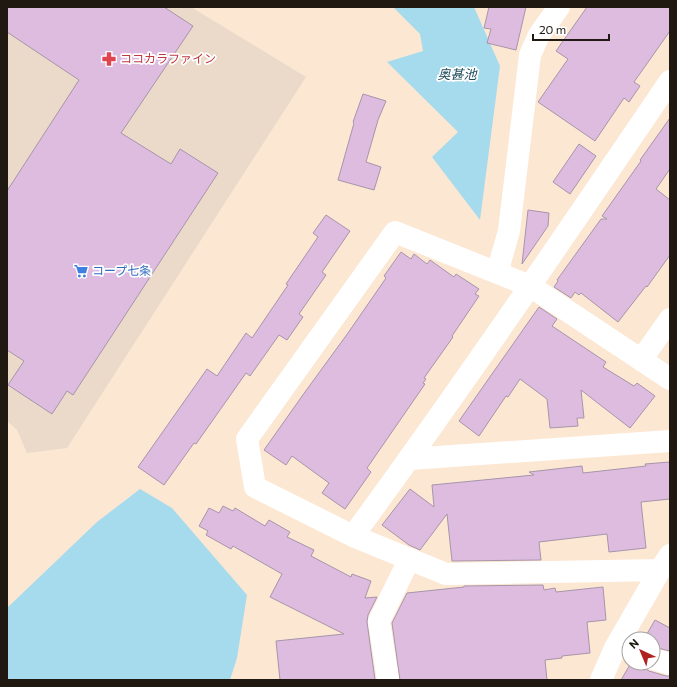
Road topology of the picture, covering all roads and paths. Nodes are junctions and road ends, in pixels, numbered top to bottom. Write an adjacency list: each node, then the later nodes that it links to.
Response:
1 (559, 7): 3 (street)
2 (670, 81): 4 (street)
3 (497, 273): 4 (street); 10 (street)
4 (530, 286): 6 (street); 9 (street)
5 (670, 319): 6 (street)
6 (641, 360): 7 (street)
7 (670, 379)
8 (670, 441): 9 (street)
9 (409, 459): 10 (street)
10 (353, 536): 11 (street)
11 (409, 560): 12 (street); 15 (street)
12 (665, 563): 13 (street)
13 (631, 631)
14 (621, 651): 16 (street)
15 (388, 680)
16 (601, 680)

